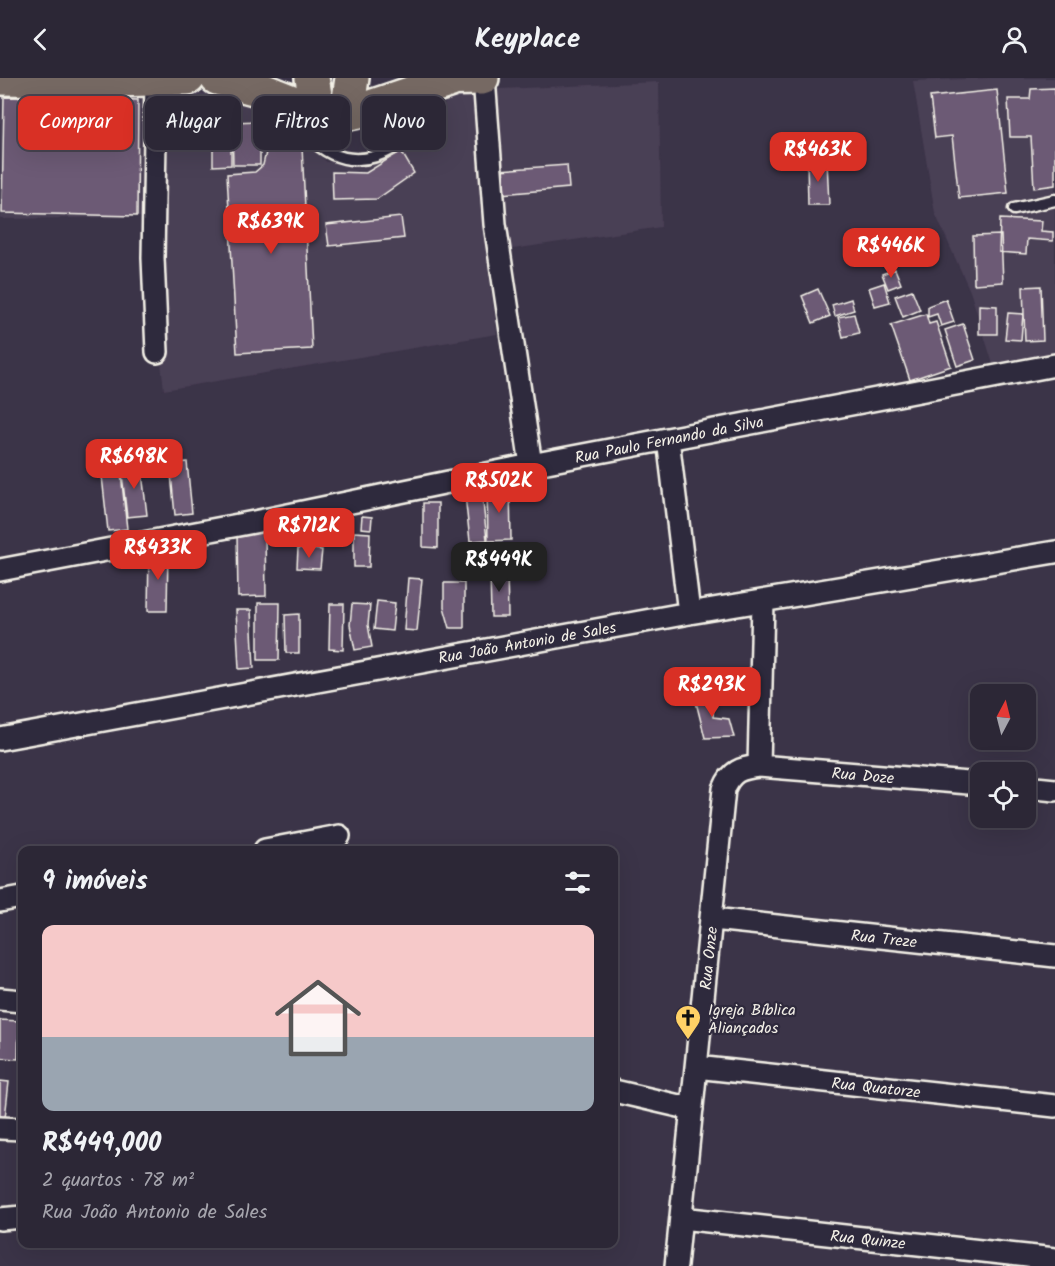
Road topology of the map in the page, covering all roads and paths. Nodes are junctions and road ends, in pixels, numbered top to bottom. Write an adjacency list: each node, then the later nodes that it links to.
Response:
1 (0, 78): 5 (main road)
2 (217, 78): 7 (main road)
3 (312, 78): 8 (main road)
4 (352, 78): 9 (main road)
5 (172, 79): 14 (street)
6 (450, 80): 10 (main road); 11 (lane); 17 (street)
7 (277, 96)
8 (316, 96)
9 (350, 96)
10 (350, 110)
11 (326, 150)
12 (1055, 200): 13 (lane)
13 (1014, 209)
14 (157, 352)
15 (1055, 365): 16 (street, Rua Paulo Fernando da Silva)
16 (668, 439): 17 (street, Rua Paulo Fernando da Silva); 21 (street)
17 (531, 465): 19 (street, Rua Paulo Fernando da Silva)
18 (1055, 552): 20 (street, Rua João Antonio de Sales)
19 (0, 570)
20 (763, 602): 21 (street, Rua João Antonio de Sales); 23 (street)
21 (689, 613): 22 (street, Rua João Antonio de Sales)
22 (0, 739)
23 (752, 767): 24 (street, Rua Doze); 31 (street, Rua Onze)
24 (970, 783)
25 (1036, 788): 26 (street)
26 (1055, 790)
27 (339, 836): 28 (street)
28 (286, 846)
29 (18, 898): 30 (street)
30 (0, 901)
31 (713, 920): 32 (street, Rua Treze); 35 (street, Rua Onze)
32 (1055, 956)
33 (0, 999): 34 (street)
34 (18, 1001)
35 (696, 1067): 37 (street, Rua Quatorze); 38 (street, Rua Onze)
36 (618, 1093): 38 (street)
37 (1055, 1106)
38 (692, 1109): 42 (street, Rua Onze)
39 (0, 1128): 40 (street)
40 (18, 1129)
41 (18, 1217): 43 (street)
42 (681, 1218): 44 (street, Rua Quinze); 45 (street, Rua Onze)
43 (0, 1219)
44 (1055, 1259)
45 (676, 1266)

